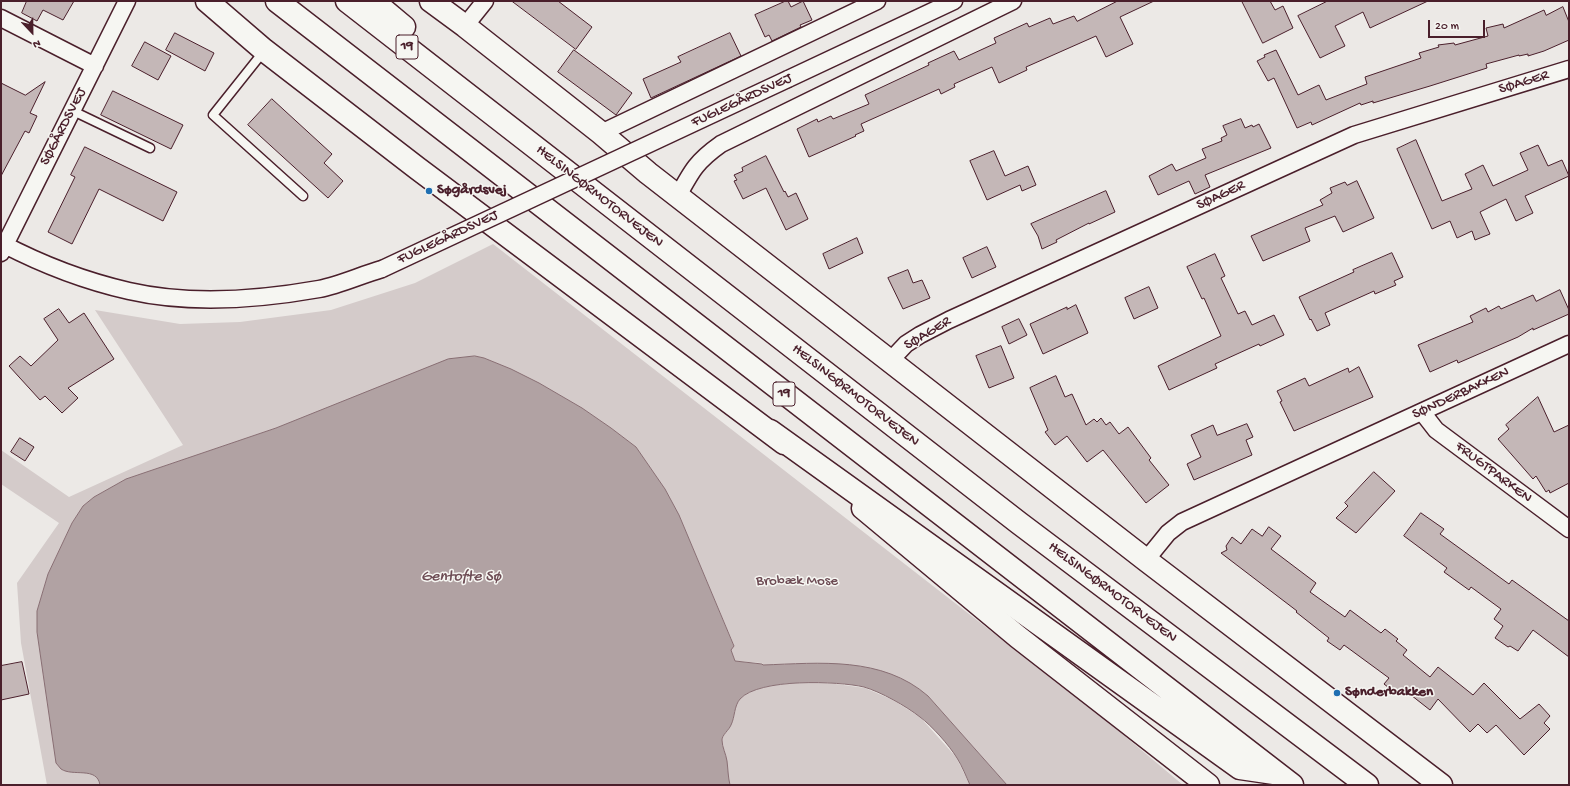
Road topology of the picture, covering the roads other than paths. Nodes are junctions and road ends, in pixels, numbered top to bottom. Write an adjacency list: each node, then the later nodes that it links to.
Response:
1 (127, 1): 14 (street, SØGÅRDSVEJ)
2 (207, 1): 13 (main road)
3 (277, 1): 29 (main road, 19)
4 (348, 1): 16 (main road, HELSINGØRMOTORVEJEN / 19)
5 (373, 1): 16 (main road)
6 (431, 1): 12 (main road)
7 (485, 1): 12 (street)
8 (877, 1): 18 (street, FUGLEGÅRDSVEJ)
9 (954, 1): 22 (street, FUGLEGÅRDSVEJ, bridge)
10 (1012, 1): 21 (street, FUGLEGÅRDSVEJ)
11 (1, 18): 14 (street)
12 (466, 26): 18 (main road)
13 (264, 50): 20 (lane); 26 (main road)
14 (96, 66): 17 (street, SØGÅRDSVEJ)
15 (1569, 69): 24 (street, SØAGER)
16 (467, 93): 31 (main road, HELSINGØRMOTORVEJEN / 19)
17 (73, 111): 19 (lane); 22 (street, SØGÅRDSVEJ)
18 (601, 133): 21 (main road)
19 (150, 148)
20 (303, 196)
21 (678, 196): 24 (main road)
22 (2, 247)
23 (1569, 344): 25 (street, SØNDERBAKKEN)
24 (890, 361): 28 (main road)
25 (1422, 412): 27 (street, FRUGTPARKEN); 28 (street, SØNDERBAKKEN)
26 (770, 431): 29 (main road); 30 (main road)
27 (1569, 529)
28 (1146, 560): 32 (main road)
29 (1283, 779)
30 (1208, 785)
31 (1367, 785)
32 (1441, 785)

